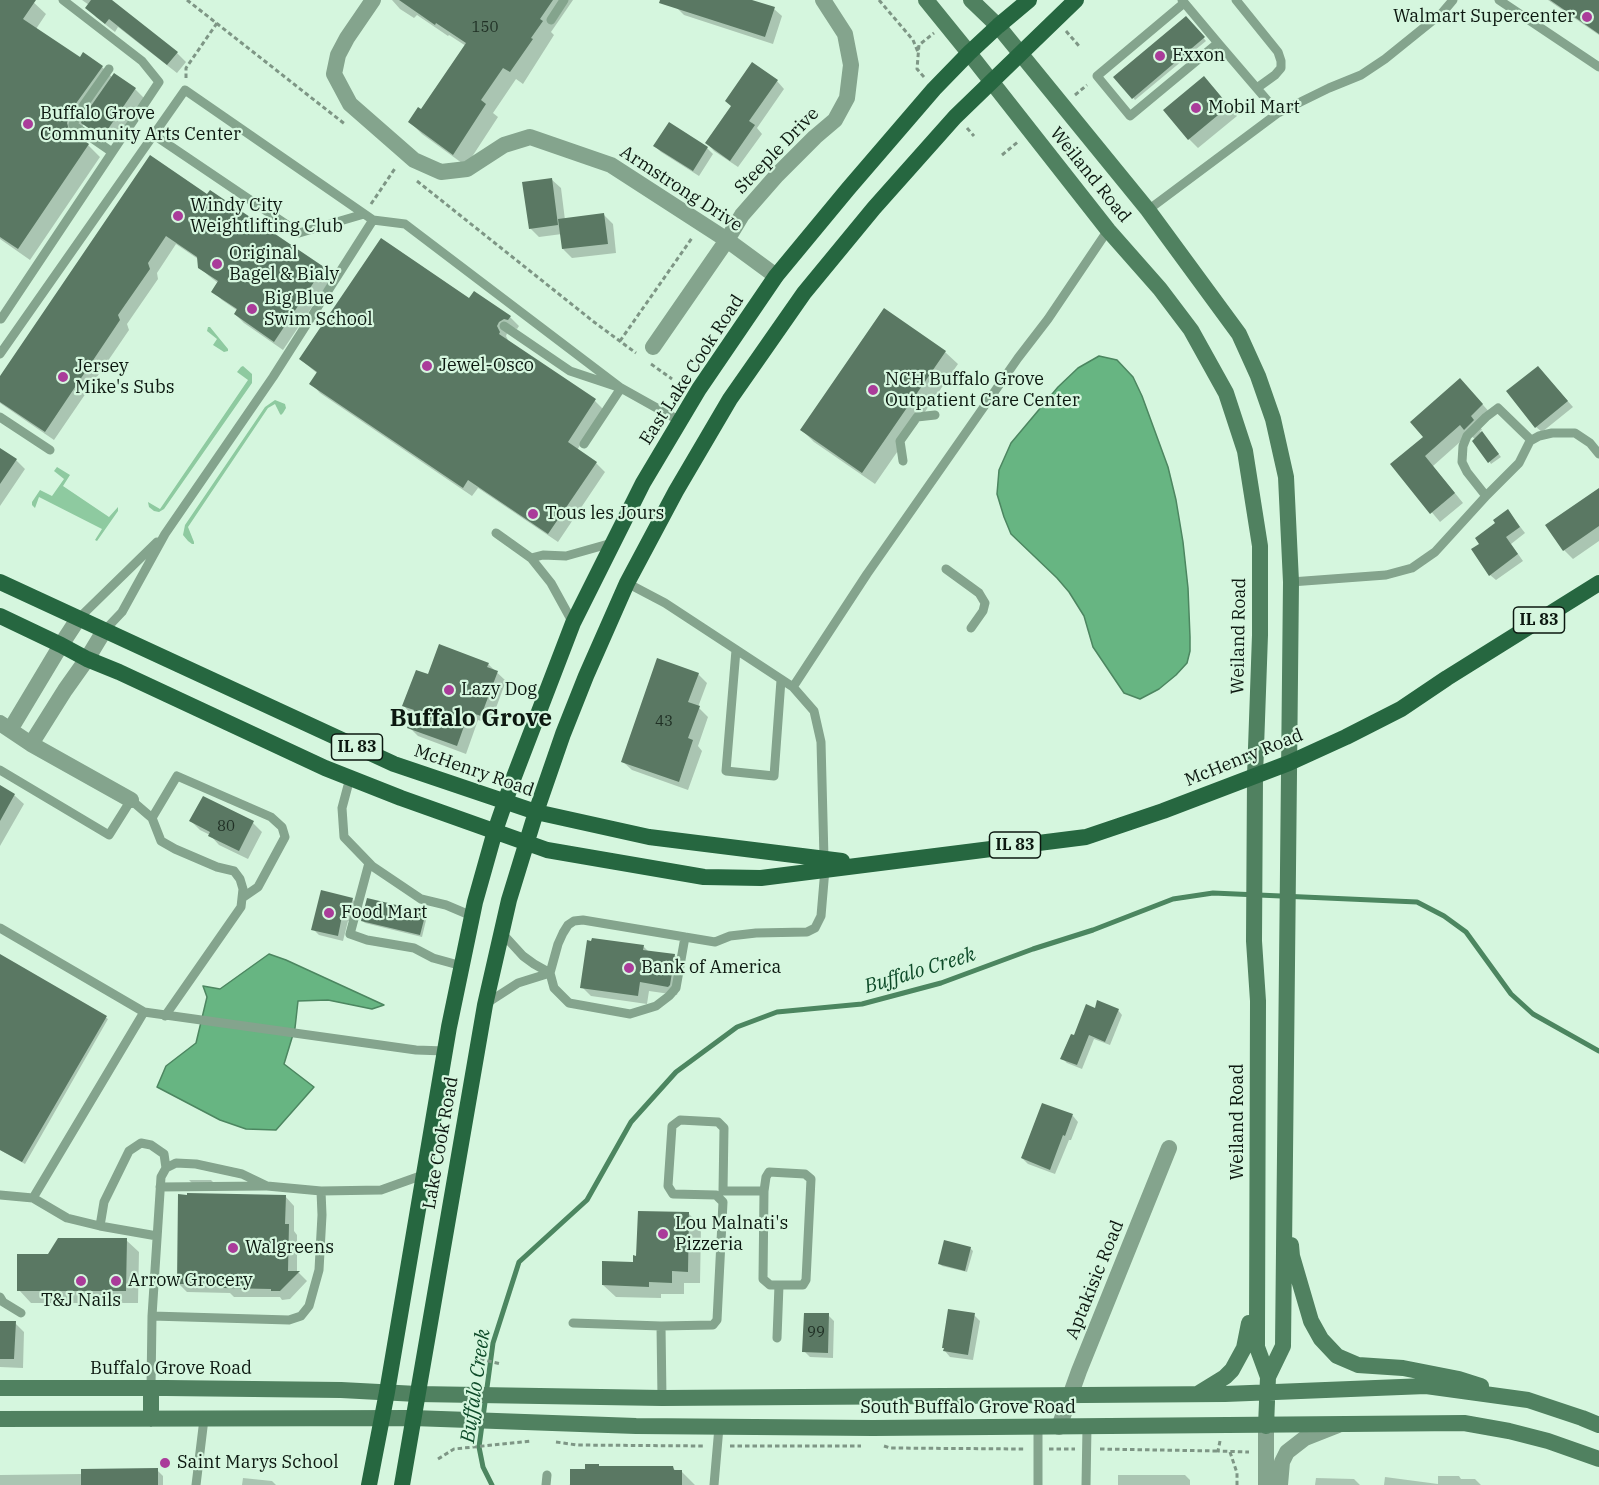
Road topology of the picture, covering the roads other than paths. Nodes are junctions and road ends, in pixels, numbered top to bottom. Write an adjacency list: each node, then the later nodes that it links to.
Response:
1 (63, 0): 24 (lane)
2 (373, 0): 29 (street, Armstrong Drive)
3 (564, 0): 13 (lane)
4 (823, 0): 29 (street, Steeple Drive)
5 (926, 0): 16 (main road, Weiland Road)
6 (971, 0): 14 (main road, Weiland Road)
7 (1029, 0): 14 (main road, East Lake Cook Road)
8 (1076, 0): 17 (main road)
9 (1236, 0): 21 (lane)
10 (1453, 0): 22 (lane)
11 (1499, 0): 18 (lane)
12 (1183, 2): 15 (lane); 15 (lane)
13 (551, 20)
14 (998, 26): 16 (main road, East Lake Cook Road); 17 (main road, Weiland Road)
15 (1218, 43): 21 (lane)
16 (969, 53): 20 (main road, Weiland Road); 30 (main road, East Lake Cook Road)
17 (1020, 53): 20 (main road); 25 (main road, Weiland Road)
18 (1599, 67)
19 (109, 69): 24 (lane)
20 (992, 81): 28 (main road, Weiland Road); 52 (main road)
21 (1257, 88): 22 (lane)
22 (1278, 112): 25 (lane)
23 (154, 135): 26 (lane); 26 (lane); 34 (lane)
24 (112, 152): 31 (lane)
25 (1148, 210): 51 (main road, Weiland Road)
26 (364, 214): 27 (lane)
27 (373, 220): 35 (lane); 46 (lane)
28 (1108, 230): 63 (lane); 68 (main road, Weiland Road)
29 (727, 240): 30 (street, Armstrong Drive); 33 (street, Steeple Drive)
30 (777, 276): 38 (main road, East Lake Cook Road)
31 (1, 319)
32 (504, 326): 35 (lane)
33 (653, 347)
34 (0, 354)
35 (621, 388): 38 (lane); 40 (lane)
36 (935, 415): 43 (lane)
37 (0, 417): 41 (lane)
38 (680, 421): 47 (main road, East Lake Cook Road)
39 (1531, 440): 42 (lane); 44 (lane); 44 (lane)
40 (584, 444)
41 (50, 450)
42 (1599, 454)
43 (903, 462)
44 (1486, 496): 51 (lane)
45 (496, 533): 48 (lane)
46 (165, 534): 55 (lane); 58 (lane)
47 (612, 543): 48 (lane); 56 (main road, East Lake Cook Road)
48 (531, 558): 56 (lane)
49 (946, 569): 57 (lane)
50 (0, 582): 55 (main road, McHenry Road / IL 83)
51 (1291, 582): 66 (main road, Weiland Road)
52 (627, 583): 60 (lane); 72 (main road)
53 (1599, 583): 66 (main road, McHenry Road / IL 83)
54 (0, 616): 59 (main road, McHenry Road / IL 83)
55 (78, 619): 58 (main road, McHenry Road / IL 83); 59 (street)
56 (573, 623): 71 (main road, East Lake Cook Road)
57 (971, 628)
58 (104, 631): 61 (street); 71 (main road, McHenry Road / IL 83)
59 (61, 645): 61 (main road, McHenry Road / IL 83); 64 (street)
60 (736, 650): 62 (lane); 62 (lane)
61 (87, 659): 65 (street); 69 (main road, McHenry Road / IL 83)
62 (781, 680): 63 (lane)
63 (793, 687): 77 (lane)
64 (5, 727): 65 (street)
65 (31, 744): 70 (street)
66 (1289, 763): 68 (main road, McHenry Road / IL 83); 92 (main road, Weiland Road)
67 (0, 770): 70 (lane)
68 (1255, 776): 77 (main road, McHenry Road / IL 83); 104 (main road, Weiland Road)
69 (350, 778): 74 (main road, McHenry Road / IL 83); 76 (lane)
70 (131, 800): 73 (lane)
71 (505, 802): 72 (main road, McHenry Road / IL 83); 74 (main road, East Lake Cook Road)
72 (536, 812): 75 (main road, Lake Cook Road); 77 (main road, McHenry Road / IL 83)
73 (152, 818): 78 (lane); 78 (lane)
74 (495, 831): 75 (main road, McHenry Road / IL 83); 79 (main road, Lake Cook Road)
75 (526, 842): 77 (main road, McHenry Road / IL 83); 81 (main road, Lake Cook Road)
76 (369, 863): 79 (lane); 83 (lane)
77 (824, 864): 82 (lane)
78 (242, 898): 87 (lane)
79 (472, 915): 83 (main road, Lake Cook Road)
80 (0, 928): 86 (lane)
81 (501, 932): 84 (lane); 85 (main road, Lake Cook Road)
82 (685, 937): 84 (lane); 84 (lane)
83 (462, 966): 88 (main road, Lake Cook Road)
84 (550, 973): 85 (lane)
85 (485, 1005): 116 (main road, Lake Cook Road)
86 (144, 1012): 87 (lane); 99 (lane)
87 (165, 1016): 88 (lane)
88 (445, 1051): 91 (main road, Lake Cook Road)
89 (1169, 1148): 118 (street, Aptakisic Road)
90 (166, 1168): 93 (lane); 94 (lane); 101 (lane)
91 (423, 1175): 95 (lane); 115 (main road, Lake Cook Road)
92 (1284, 1175): 111 (main road, Weiland Road); 120 (main road)
93 (267, 1186): 94 (lane); 95 (lane)
94 (160, 1187): 102 (lane)
95 (321, 1191): 107 (lane)
96 (723, 1191): 97 (lane); 100 (lane); 100 (lane)
97 (764, 1191): 103 (lane); 103 (lane)
98 (0, 1195): 99 (lane)
99 (33, 1198): 101 (lane)
100 (723, 1202): 109 (lane)
101 (100, 1226): 102 (lane)
102 (157, 1236): 107 (lane)
103 (779, 1285): 110 (lane)
104 (1257, 1294): 111 (main road, Weiland Road); 117 (main road)
105 (0, 1297): 106 (lane)
106 (21, 1313)
107 (152, 1316): 113 (lane)
108 (573, 1323): 109 (lane)
109 (661, 1326): 119 (lane)
110 (777, 1338)
111 (1267, 1385): 117 (main road, South Buffalo Grove Road); 120 (main road, South Buffalo Grove Road); 128 (main road)
112 (0, 1388): 113 (main road, Buffalo Grove Road)
113 (151, 1388): 114 (main road, Buffalo Grove Road); 124 (main road)
114 (341, 1390): 115 (main road, South Buffalo Grove Road)
115 (387, 1392): 116 (main road, South Buffalo Grove Road); 121 (main road, Lake Cook Road)
116 (417, 1394): 119 (main road, South Buffalo Grove Road); 122 (main road, Lake Cook Road)
117 (1195, 1394): 118 (main road, South Buffalo Grove Road)
118 (1070, 1396): 119 (main road, South Buffalo Grove Road); 130 (street, Aptakisic Road)
119 (662, 1398)
120 (1525, 1400): 127 (main road, South Buffalo Grove Road)
121 (381, 1418): 122 (main road, South Buffalo Grove Road); 125 (main road, South Buffalo Grove Road); 135 (main road, Lake Cook Road)
122 (413, 1418): 129 (main road, South Buffalo Grove Road); 136 (main road, Lake Cook Road)
123 (0, 1419): 124 (main road)
124 (151, 1419): 125 (main road)
125 (204, 1419): 134 (lane)
126 (1338, 1425): 128 (main road, South Buffalo Grove Road); 133 (main road, South Buffalo Grove Road); 141 (street)
127 (1599, 1425)
128 (1266, 1426): 131 (main road, South Buffalo Grove Road); 140 (street)
129 (719, 1427): 132 (main road, South Buffalo Grove Road); 137 (lane)
130 (1059, 1427): 131 (main road, South Buffalo Grove Road); 132 (main road, South Buffalo Grove Road)
131 (1087, 1427): 139 (lane)
132 (1038, 1428): 138 (lane)
133 (1599, 1459)
134 (196, 1485)
135 (369, 1485)
136 (402, 1485)
137 (714, 1485)
138 (1038, 1485)
139 (1086, 1485)
140 (1266, 1485)
141 (1280, 1485)

